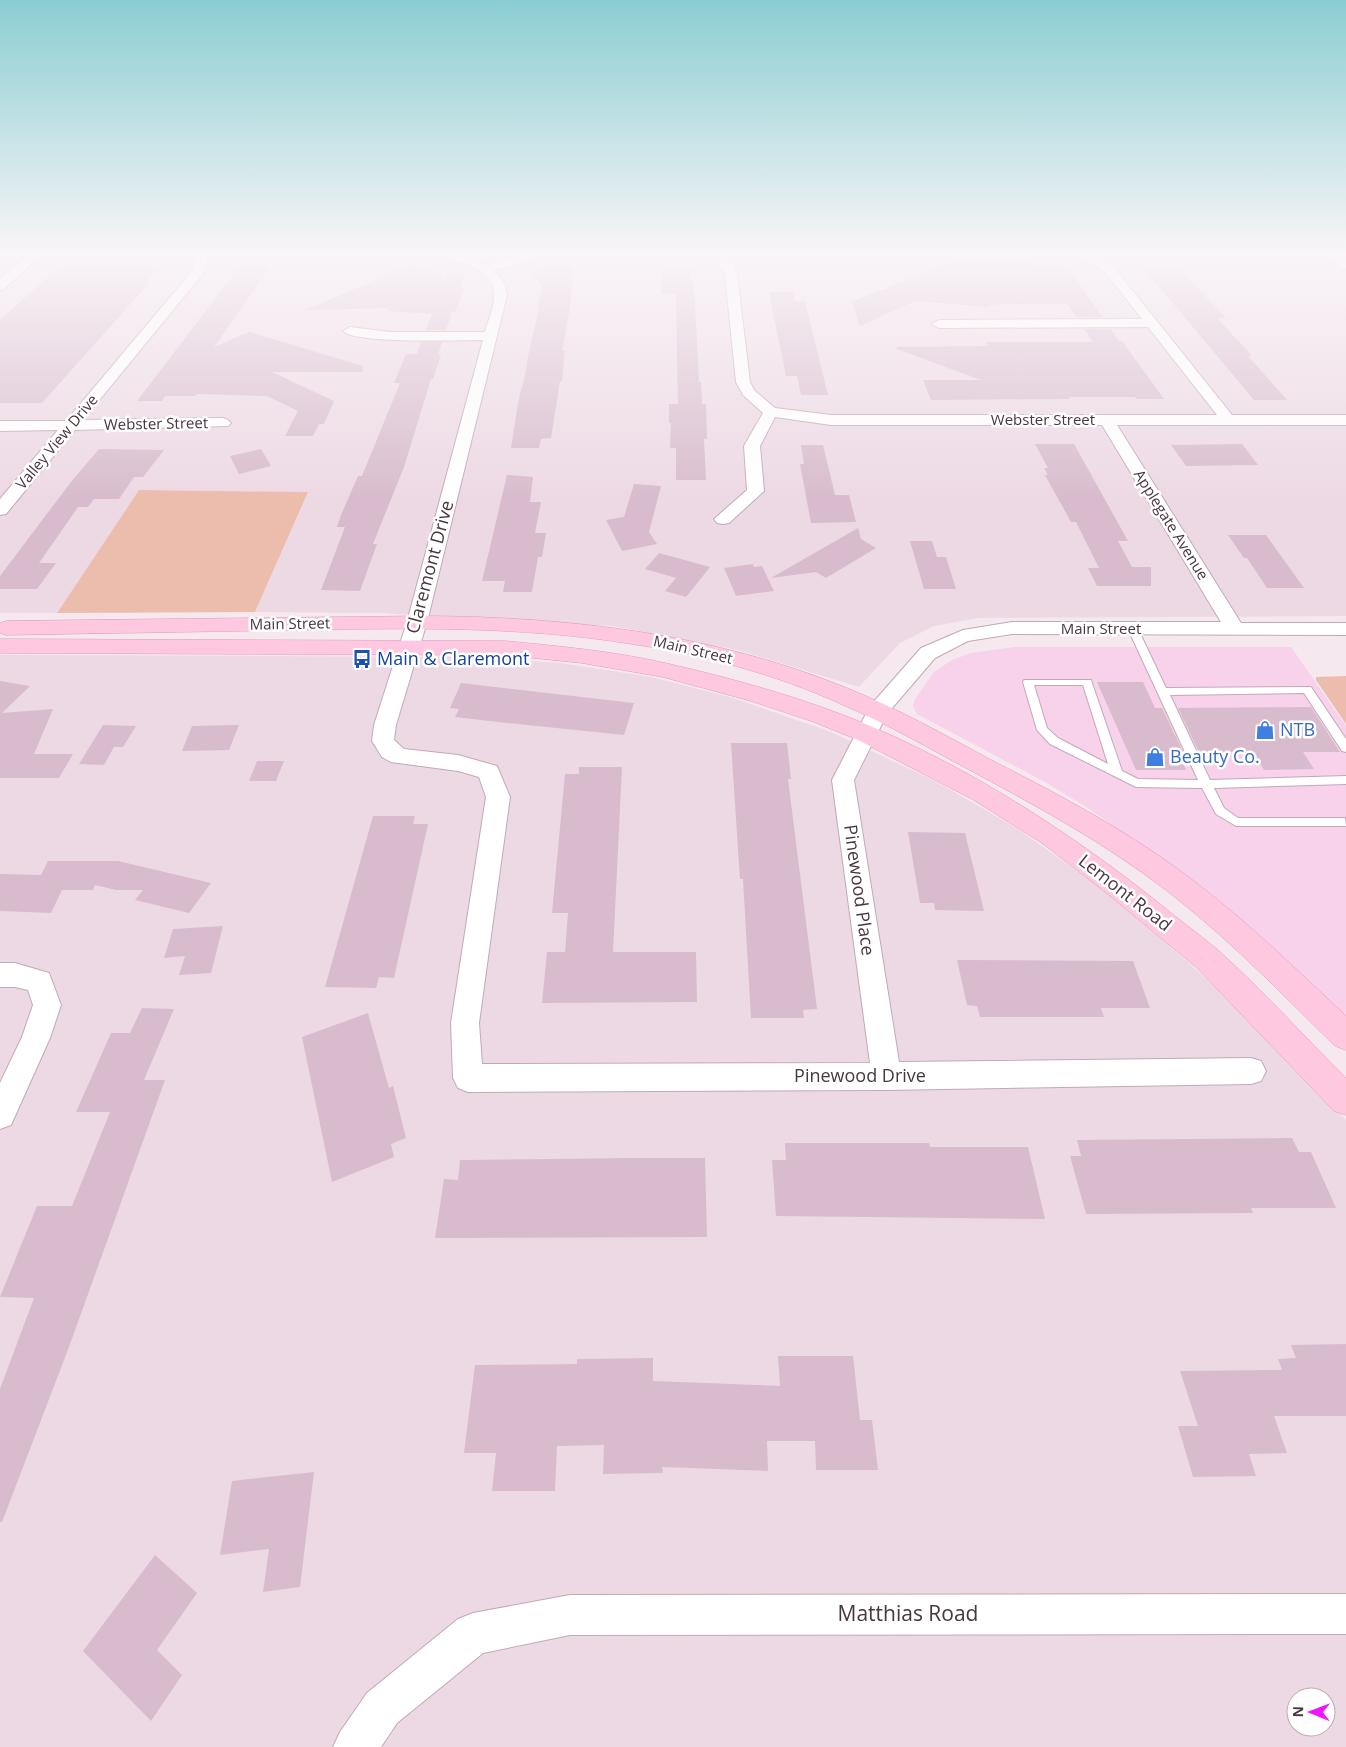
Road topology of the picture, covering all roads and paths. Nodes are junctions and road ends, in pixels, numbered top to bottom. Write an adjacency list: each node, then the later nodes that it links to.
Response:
1 (147, 335): 12 (street, Valley View Drive)
2 (378, 335): 5 (street)
3 (738, 335): 6 (street)
4 (1161, 335): 8 (street)
5 (490, 336): 15 (street, Claremont Drive)
6 (771, 412): 7 (street, Webster Street); 14 (street)
7 (1107, 420): 8 (street, Webster Street); 18 (street, Applegate Avenue)
8 (1228, 420): 9 (street, Webster Street)
9 (1346, 420)
10 (223, 423): 12 (street, Webster Street)
11 (0, 426): 12 (street, Webster Street)
12 (71, 426): 13 (street, Valley View Drive)
13 (0, 510)
14 (723, 519)
15 (417, 622): 16 (main road, Main Street); 21 (street, Claremont Drive); 23 (main road, Main Street)
16 (0, 628)
17 (1133, 629): 18 (street, Main Street); 22 (lane); 23 (street, Main Street)
18 (1235, 629): 19 (street, Main Street)
19 (1346, 629)
20 (0, 646): 21 (main road, Main Street)
21 (409, 647): 23 (main road, Main Street); 33 (street, Claremont Drive)
22 (1163, 692): 24 (lane); 27 (lane)
23 (873, 723): 30 (main road, Lemont Road); 32 (street, Pinewood Place); 34 (main road, Lemont Road)
24 (1346, 748)
25 (1117, 773): 25 (lane); 27 (lane)
26 (1346, 780): 27 (lane)
27 (1206, 784): 28 (lane)
28 (1346, 822)
29 (0, 976): 35 (street)
30 (1346, 1036)
31 (1251, 1071): 32 (street, Pinewood Drive)
32 (886, 1076): 33 (street, Pinewood Drive)
33 (468, 1078)
34 (1346, 1100)
35 (0, 1115)
36 (1346, 1614): 37 (street, Matthias Road)
37 (354, 1747)

